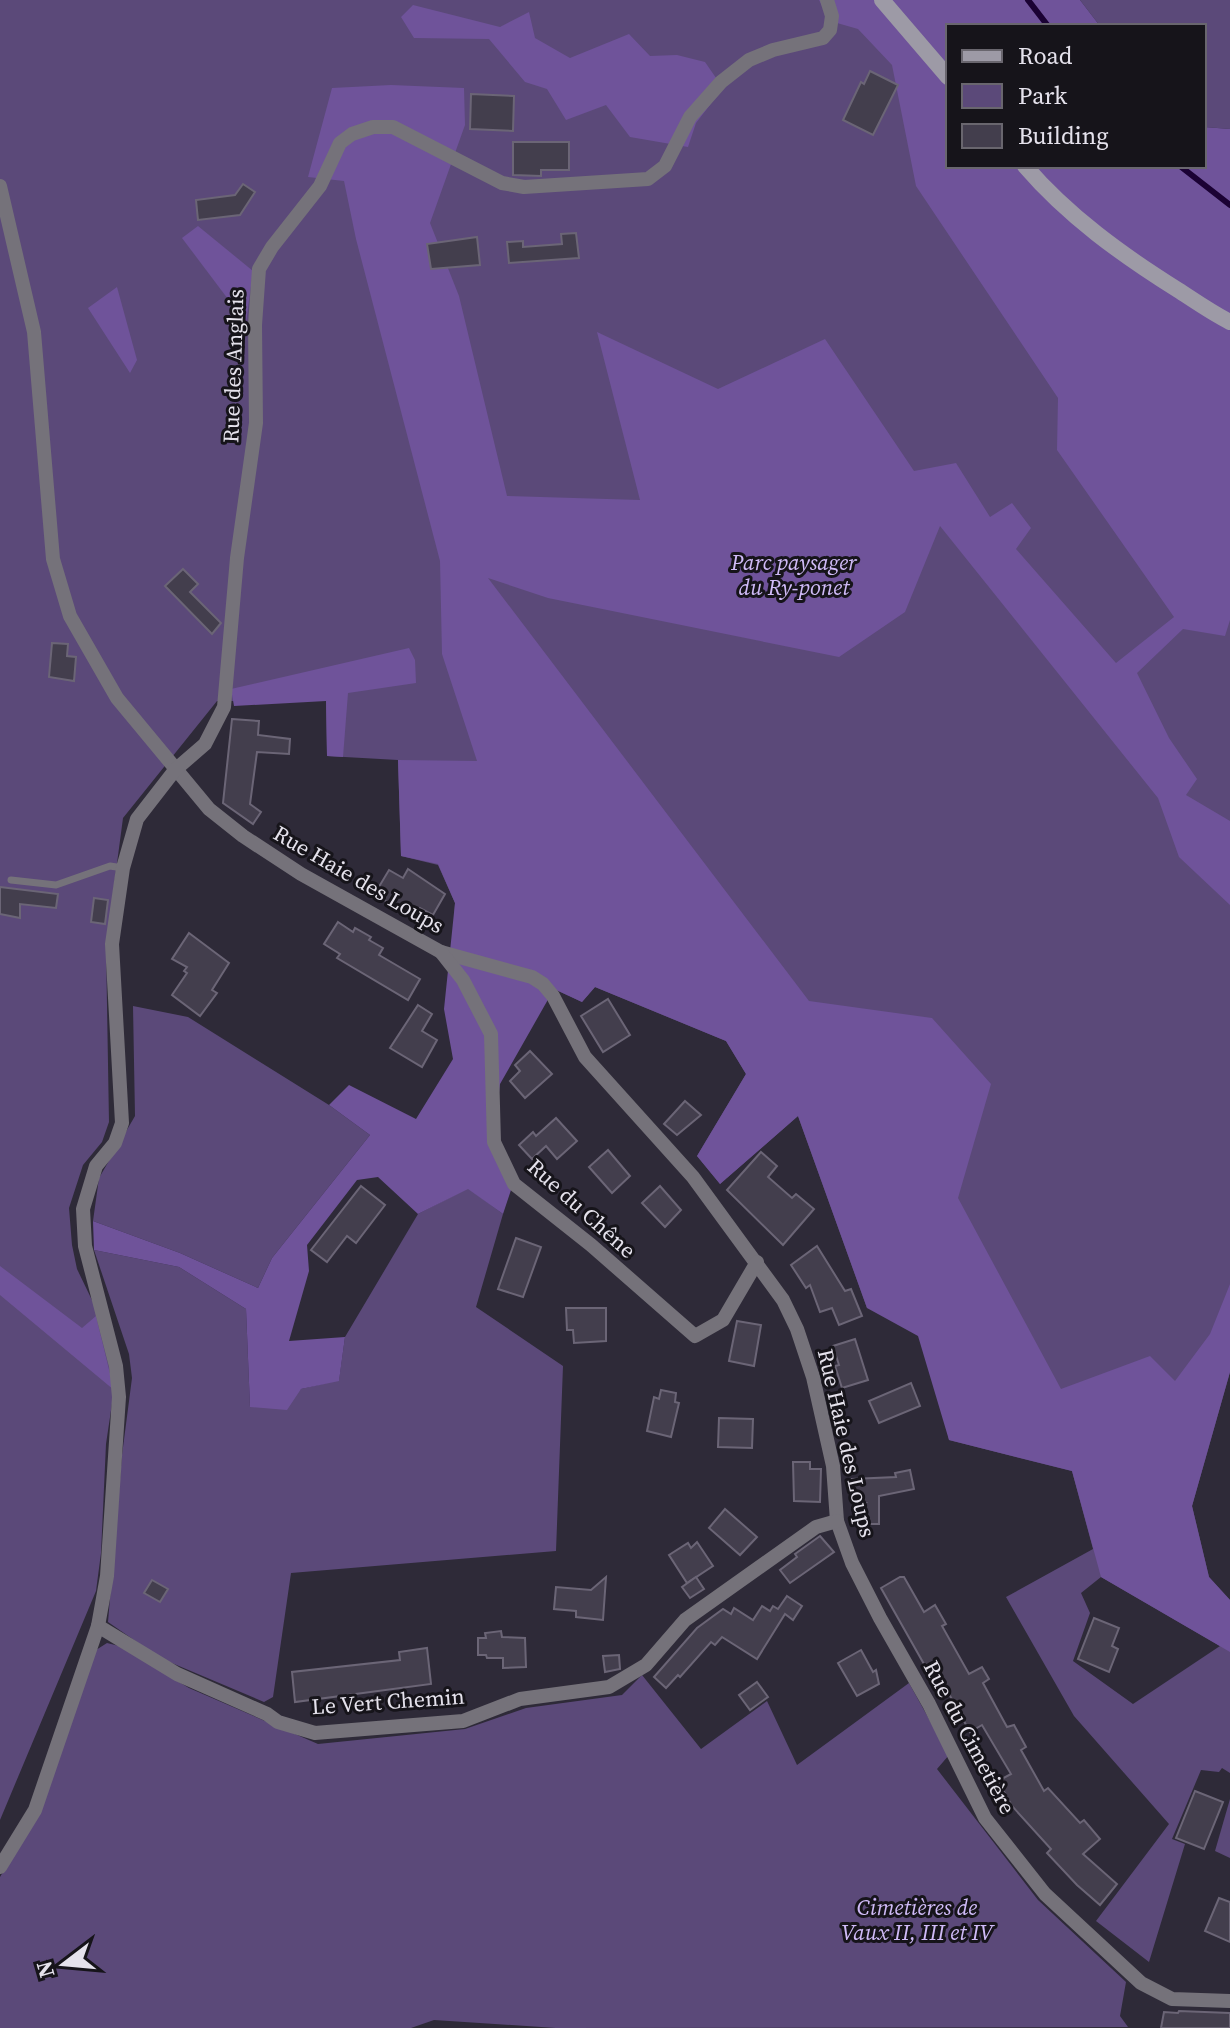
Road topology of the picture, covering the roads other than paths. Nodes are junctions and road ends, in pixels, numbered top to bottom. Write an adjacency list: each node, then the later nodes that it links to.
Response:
1 (827, 0): 7 (street, Rue des Anglais)
2 (882, 0): 3 (main road)
3 (946, 75)
4 (1027, 168): 6 (main road)
5 (0, 186): 7 (street, Rue Haie des Loups)
6 (1230, 322)
7 (175, 770): 8 (street); 10 (street, Rue Haie des Loups)
8 (123, 868): 9 (lane); 13 (street)
9 (11, 880)
10 (441, 952): 11 (street, Rue Haie des Loups); 11 (street, Rue du Chêne)
11 (757, 1262): 12 (street, Rue Haie des Loups)
12 (837, 1521): 13 (street, Le Vert Chemin); 14 (street, Rue Haie des Loups)
13 (98, 1626): 15 (street)
14 (898, 1650): 16 (street, Rue du Cimetière)
15 (0, 1867)
16 (1230, 2001)

